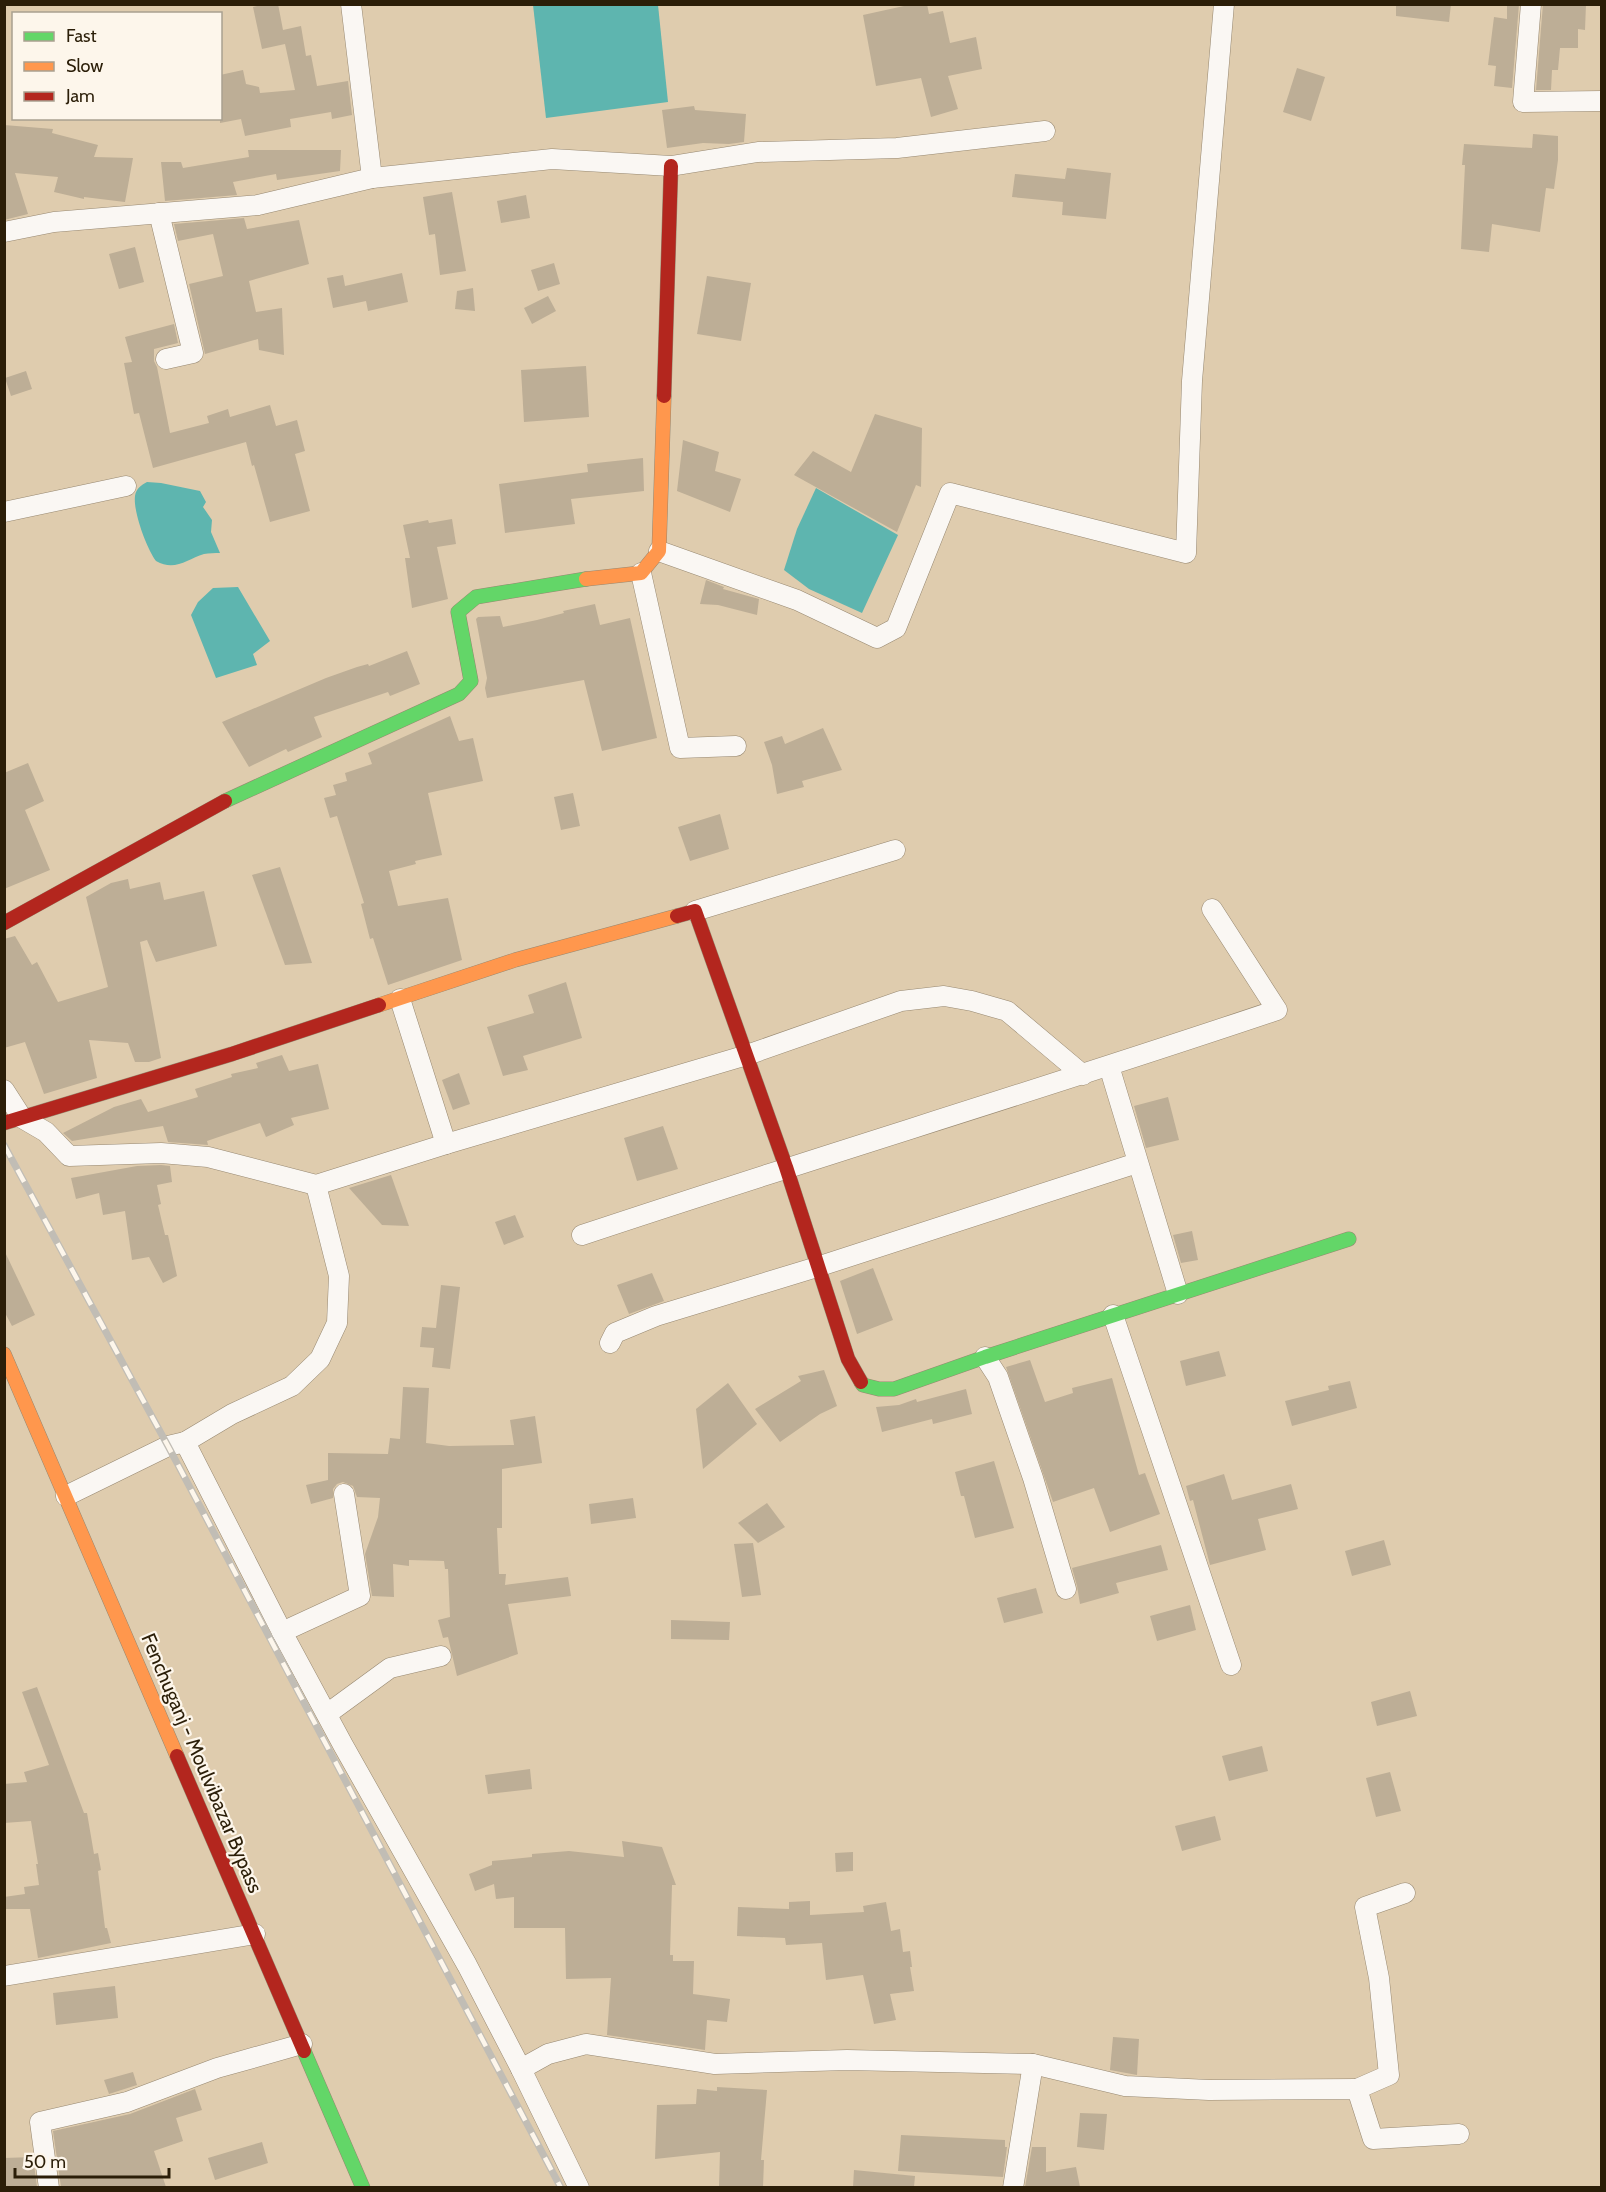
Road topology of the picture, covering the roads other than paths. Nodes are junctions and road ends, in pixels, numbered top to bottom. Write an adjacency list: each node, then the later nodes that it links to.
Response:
1 (351, 4): 7 (street)
2 (1224, 4): 13 (street)
3 (1531, 4): 4 (street)
4 (1602, 101)
5 (1045, 131): 6 (street)
6 (671, 166): 7 (street); 13 (main road)
7 (372, 178): 8 (street)
8 (159, 213): 9 (street); 10 (street)
9 (4, 232)
10 (166, 359)
11 (126, 486): 12 (street)
12 (4, 512)
13 (659, 550): 14 (main road)
14 (641, 573): 15 (street); 19 (main road)
15 (736, 746)
16 (895, 850): 18 (street)
17 (1212, 909): 22 (street)
18 (694, 911): 20 (main road); 21 (main road)
19 (4, 923)
20 (400, 999): 25 (main road); 26 (street)
21 (747, 1055): 23 (street); 26 (street); 28 (main road)
22 (1109, 1066): 23 (street); 27 (street)
23 (1083, 1075): 28 (street)
24 (4, 1090): 25 (street)
25 (13, 1120): 29 (street)
26 (446, 1144): 29 (street)
27 (1137, 1163): 32 (street); 33 (street)
28 (786, 1167): 30 (street); 32 (main road)
29 (316, 1185): 38 (street)
30 (582, 1234)
31 (1349, 1239): 33 (main road)
32 (817, 1267): 35 (street); 37 (main road)
33 (1178, 1294): 34 (main road)
34 (1113, 1315): 37 (main road); 44 (street)
35 (610, 1342)
36 (4, 1354): 40 (main road, Fenchuganj - Moulvibazar Bypass)
37 (985, 1357): 41 (street)
38 (186, 1442): 40 (street); 42 (street)
39 (344, 1494): 42 (street)
40 (66, 1496): 47 (main road, Fenchuganj - Moulvibazar Bypass)
41 (1065, 1589)
42 (282, 1632): 45 (street)
43 (441, 1656): 45 (street)
44 (1231, 1665)
45 (327, 1714): 51 (street)
46 (1405, 1893): 52 (street)
47 (255, 1934): 48 (street); 49 (main road, Fenchuganj - Moulvibazar Bypass)
48 (4, 1976)
49 (302, 2044): 54 (street); 55 (main road, Fenchuganj - Moulvibazar Bypass)
50 (1033, 2064): 51 (street); 52 (street); 57 (street)
51 (521, 2069): 56 (street)
52 (1357, 2089): 53 (street)
53 (1459, 2134)
54 (49, 2187)
55 (363, 2187)
56 (579, 2187)
57 (1013, 2187)

